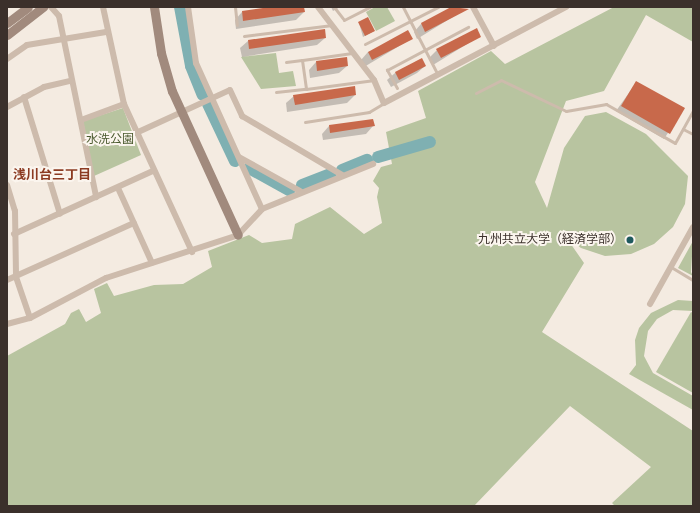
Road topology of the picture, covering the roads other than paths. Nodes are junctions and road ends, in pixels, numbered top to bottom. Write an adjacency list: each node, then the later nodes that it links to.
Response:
1 (28, 7): 15 (street)
2 (43, 7): 21 (street)
3 (51, 7): 23 (street)
4 (102, 7): 20 (street)
5 (154, 7): 44 (street)
6 (188, 7): 39 (street)
7 (234, 7): 17 (lane)
8 (318, 7): 18 (street)
9 (334, 7): 10 (lane)
10 (370, 7)
11 (403, 7): 16 (lane)
12 (438, 7): 16 (lane)
13 (473, 7): 25 (street)
14 (566, 7): 25 (street)
15 (8, 19)
16 (411, 22): 24 (lane); 26 (lane)
17 (237, 25)
18 (332, 25): 22 (lane); 27 (street)
19 (468, 26): 26 (lane)
20 (106, 32): 23 (street); 41 (street)
21 (7, 35)
22 (244, 36)
23 (62, 37): 28 (street); 33 (street)
24 (365, 44)
25 (494, 46): 31 (street)
26 (425, 49): 31 (lane); 34 (lane)
27 (352, 53): 29 (lane); 32 (street)
28 (7, 59)
29 (302, 60): 30 (lane); 35 (lane)
30 (286, 62)
31 (438, 75): 40 (street)
32 (374, 80): 35 (lane); 40 (street)
33 (71, 81): 38 (street); 45 (street)
34 (397, 88)
35 (306, 89): 36 (lane)
36 (276, 92)
37 (476, 93): 47 (lane)
38 (24, 97): 42 (street); 59 (street)
39 (210, 97): 44 (street); 50 (street); 53 (street)
40 (384, 103): 46 (lane)
41 (124, 104): 45 (street); 48 (street)
42 (7, 107)
43 (693, 111): 47 (lane)
44 (181, 112): 48 (street); 63 (street)
45 (81, 120): 57 (street)
46 (305, 122)
47 (683, 129): 49 (lane)
48 (136, 133): 52 (street)
49 (693, 134)
50 (239, 157): 56 (street); 58 (street)
51 (373, 164): 53 (street)
52 (153, 171): 55 (street); 64 (street)
53 (342, 175): 56 (street)
54 (7, 185): 62 (street)
55 (118, 188): 57 (street); 60 (street)
56 (300, 191): 58 (street)
57 (96, 197): 59 (street)
58 (262, 209): 63 (street)
59 (60, 214): 62 (street)
60 (134, 223): 65 (street); 67 (street)
61 (693, 227): 66 (street)
62 (14, 234): 67 (street)
63 (238, 235): 64 (street)
64 (192, 252): 65 (street)
65 (152, 263): 71 (street)
66 (671, 267): 69 (lane); 70 (street)
67 (16, 277): 68 (street); 71 (street)
68 (7, 280)
69 (693, 280)
70 (650, 304)
71 (30, 318): 72 (street)
72 (8, 326)

